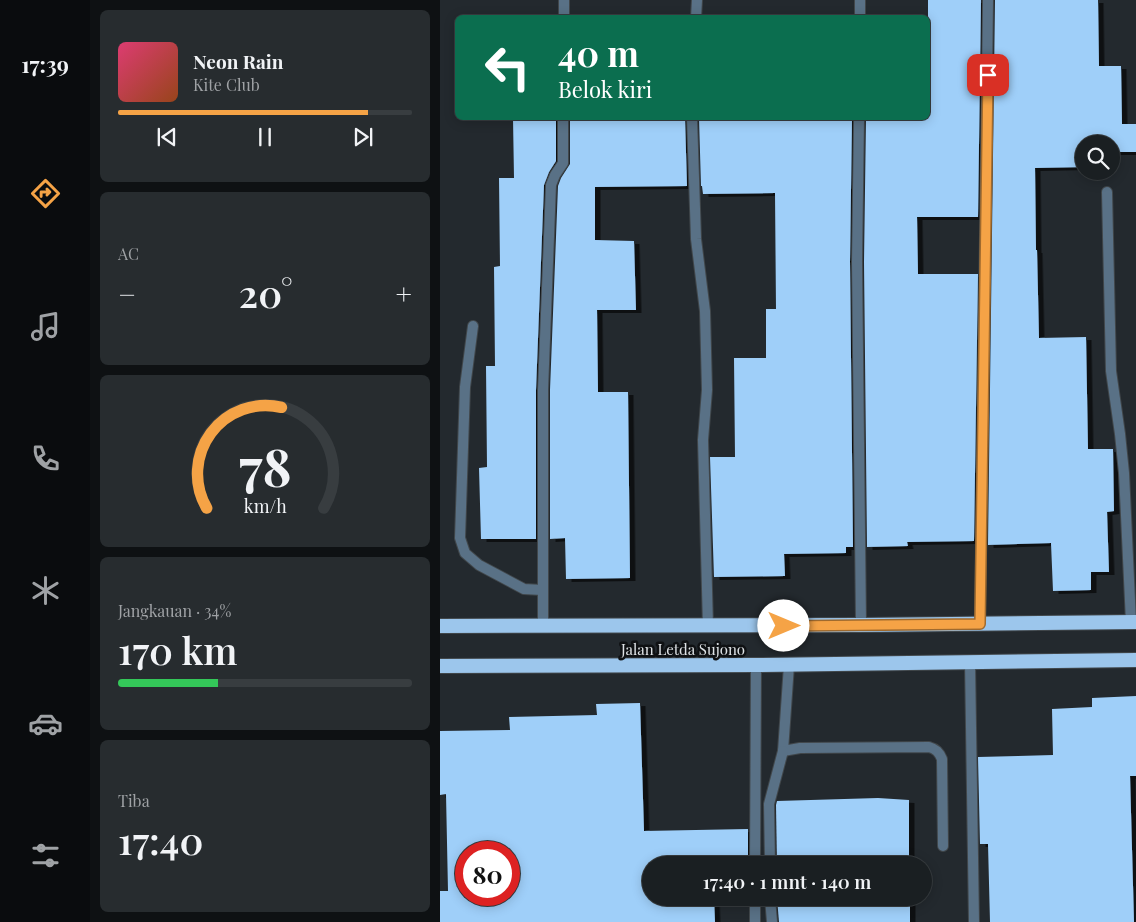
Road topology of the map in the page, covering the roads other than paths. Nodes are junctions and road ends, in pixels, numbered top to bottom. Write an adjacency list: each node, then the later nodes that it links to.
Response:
1 (564, 0): 5 (street)
2 (697, 0): 6 (street)
3 (860, 0): 7 (street)
4 (988, 0): 15 (street)
5 (564, 15)
6 (696, 15)
7 (860, 15)
8 (563, 120): 13 (street)
9 (692, 120): 19 (street)
10 (859, 120): 16 (street)
11 (1106, 192): 14 (street)
12 (473, 326): 13 (street)
13 (542, 590): 18 (street)
14 (1134, 622): 15 (highway, Jalan Letda Sujono)
15 (980, 624): 16 (highway, Jalan Letda Sujono)
16 (861, 625): 19 (highway, Jalan Letda Sujono)
17 (440, 626): 18 (highway, Jalan Letda Sujono)
18 (543, 626): 19 (highway, Jalan Letda Sujono)
19 (708, 626)
20 (1136, 660): 21 (highway, Jalan Letda Sujono)
21 (970, 662): 23 (highway, Jalan Letda Sujono); 33 (street)
22 (756, 665): 23 (highway, Jalan Letda Sujono); 24 (highway, Jalan Letda Sujono); 27 (street)
23 (789, 665): 25 (street)
24 (440, 666)
25 (782, 751): 26 (street); 28 (street)
26 (943, 846)
27 (756, 856)
28 (770, 856)
29 (755, 906): 31 (street)
30 (771, 906): 32 (street)
31 (755, 922)
32 (772, 922)
33 (974, 922)

